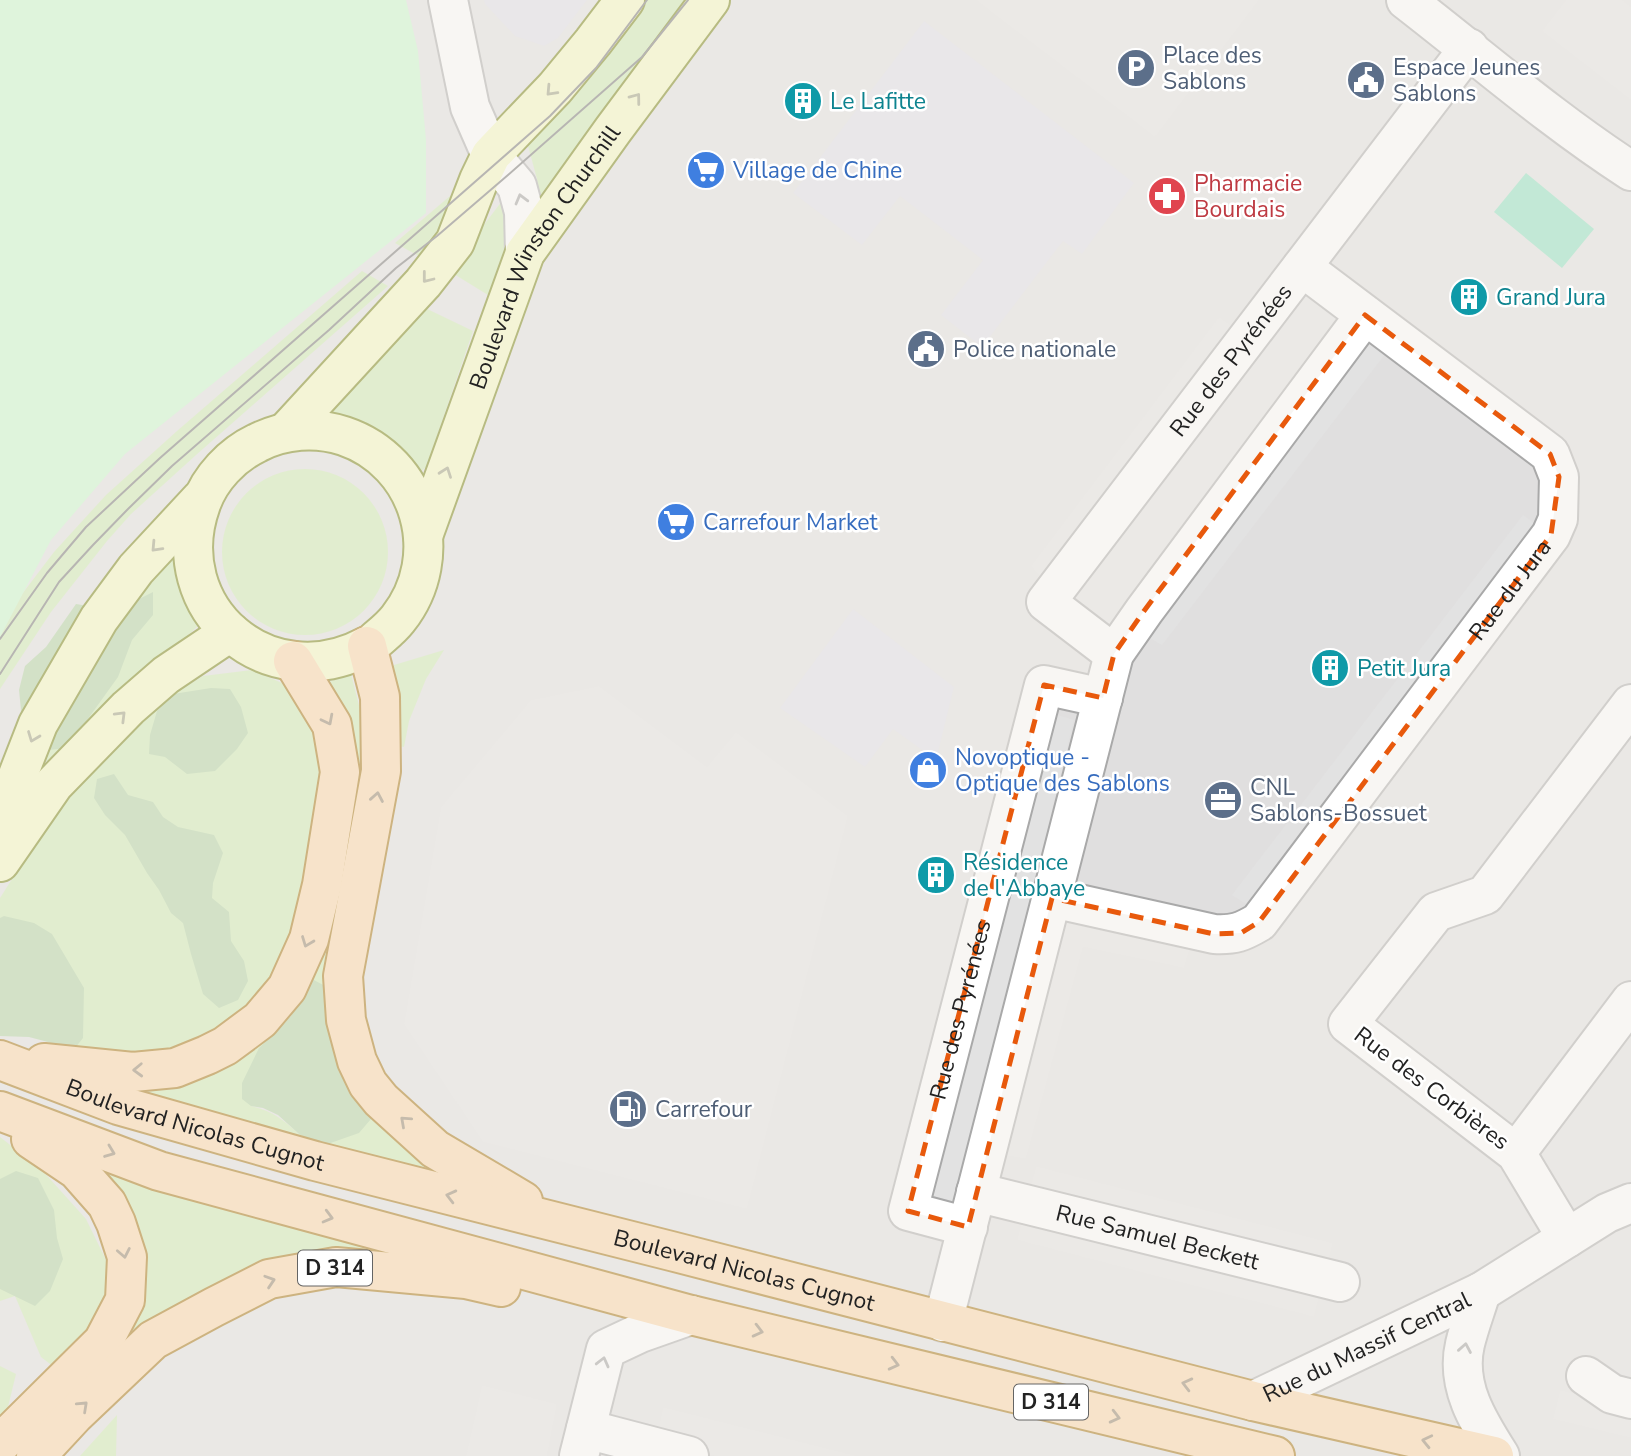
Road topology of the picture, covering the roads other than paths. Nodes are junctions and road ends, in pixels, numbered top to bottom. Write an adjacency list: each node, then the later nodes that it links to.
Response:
1 (447, 0): 6 (street)
2 (625, 0): 6 (street, one-way to 6)
3 (710, 0): 8 (street, Boulevard Winston Churchill, one-way to 3)
4 (1406, 0): 5 (street)
5 (1469, 48): 7 (street); 9 (street, Rue des Pyrénées)
6 (491, 155): 8 (street, one-way to 6); 11 (street, one-way to 11)
7 (1631, 172)
8 (525, 253): 13 (street, Boulevard Winston Churchill, one-way to 8)
9 (1302, 267): 10 (street, Rue du Jura); 16 (street, Rue des Pyrénées)
10 (1365, 315): 16 (street); 22 (street, Rue du Jura)
11 (286, 432): 12 (street); 13 (street)
12 (203, 498): 14 (street); 20 (street, one-way to 20)
13 (423, 536): 15 (street)
14 (230, 632): 17 (street); 21 (street, one-way to 14)
15 (371, 643): 17 (street); 30 (main road, one-way to 15)
16 (1114, 654): 18 (street)
17 (293, 662): 24 (main road, D 314, one-way to 24)
18 (1103, 698): 22 (street); 29 (street, Rue des Pyrénées)
19 (1631, 704): 27 (street, Rue des Corbières)
20 (0, 821)
21 (0, 862)
22 (1052, 898): 29 (street)
23 (1631, 1001): 27 (street)
24 (0, 1059): 30 (main road, Boulevard Nicolas Cugnot / D 314, one-way to 24)
25 (0, 1111): 34 (main road, D 314, one-way to 34)
26 (0, 1118): 40 (main road, one-way to 40)
27 (1516, 1153): 31 (street, Rue des Corbières)
28 (1631, 1203): 31 (street, Rue du Massif Central)
29 (972, 1209): 32 (street, Rue Samuel Beckett); 35 (street)
30 (565, 1224): 35 (main road, Boulevard Nicolas Cugnot / D 314)
31 (1567, 1238): 33 (street, Rue du Massif Central)
32 (1339, 1282)
33 (1481, 1292): 38 (street, Rue du Massif Central); 46 (street, Rue du Massif Central, one-way to 33)
34 (691, 1315): 39 (street, one-way to 34); 41 (main road, D 314, one-way to 41); 42 (main road, D 314, one-way to 34)
35 (943, 1322): 38 (main road, Boulevard Nicolas Cugnot / D 314, one-way to 35)
36 (1586, 1376): 37 (street)
37 (1631, 1399)
38 (1253, 1401): 45 (main road, Boulevard Nicolas Cugnot / D 314, one-way to 38)
39 (582, 1442): 43 (street)
40 (0, 1444)
41 (1237, 1451): 44 (main road, D 314)
42 (36, 1456)
43 (688, 1456)
44 (1275, 1456)
45 (1494, 1456)
46 (1500, 1456)

